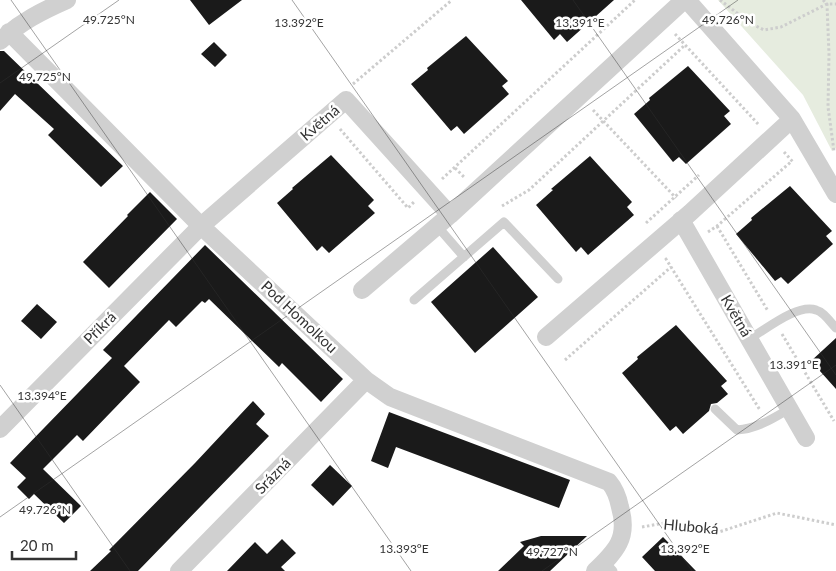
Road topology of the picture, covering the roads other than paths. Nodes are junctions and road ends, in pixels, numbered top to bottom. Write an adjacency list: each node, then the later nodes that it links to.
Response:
1 (67, 0): 3 (street)
2 (685, 0): 4 (street); 7 (street)
3 (5, 37): 8 (street, Pod Homolkou)
4 (792, 119): 5 (street); 6 (street)
5 (836, 194)
6 (686, 217): 14 (street); 15 (street, Květná)
7 (444, 220): 8 (street, Květná); 9 (lane); 11 (street)
8 (201, 226): 16 (street, Pod Homolkou); 19 (street, Příkrá)
9 (464, 257): 10 (lane); 12 (lane)
10 (558, 279)
11 (362, 290)
12 (414, 300)
13 (836, 328): 15 (lane)
14 (546, 337)
15 (749, 339): 18 (street, Květná)
16 (366, 380): 21 (street, Pod Homolkou); 22 (street, Srázná)
17 (715, 409): 18 (lane)
18 (789, 409): 20 (street, Květná)
19 (0, 429)
20 (806, 438)
21 (604, 568)
22 (180, 571)

